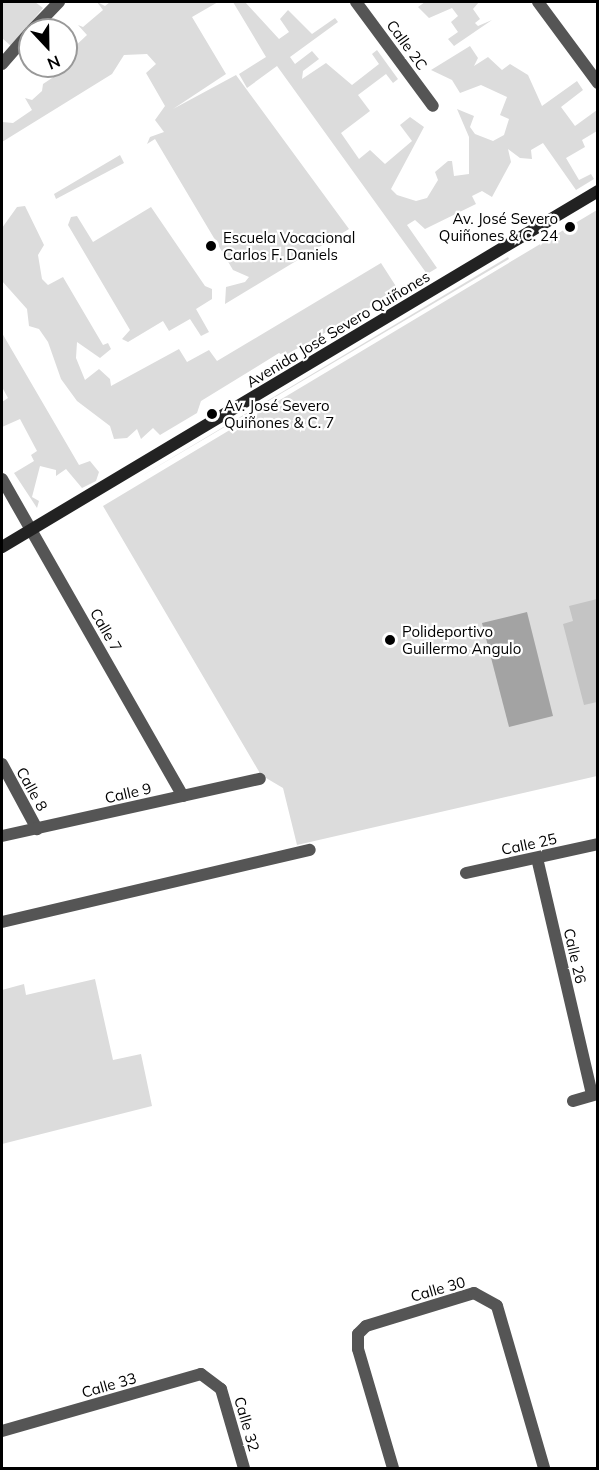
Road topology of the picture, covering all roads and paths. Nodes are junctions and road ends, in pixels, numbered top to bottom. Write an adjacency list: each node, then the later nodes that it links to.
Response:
1 (59, 2): 4 (street)
2 (356, 2): 8 (street, Calle 2C)
3 (538, 2): 7 (street)
4 (44, 18)
5 (18, 46): 6 (street)
6 (2, 64)
7 (597, 83)
8 (433, 106)
9 (597, 191): 11 (street, Avenida José Severo Quiñones)
10 (2, 479): 11 (street, Calle 7)
11 (31, 529): 12 (street, Avenida José Severo Quiñones); 15 (street, Calle 7)
12 (2, 547)
13 (2, 764): 16 (street, Calle 8)
14 (261, 779): 15 (street, Calle 9)
15 (183, 796): 16 (street, Calle 9)
16 (37, 829): 17 (street, Calle 9)
17 (2, 836)
18 (597, 844): 20 (street, Calle 25)
19 (310, 850): 22 (street)
20 (537, 858): 21 (street, Calle 25); 23 (street, Calle 26)
21 (466, 873)
22 (2, 922)
23 (595, 1095): 24 (street)
24 (573, 1101)
25 (221, 1389): 26 (street, Calle 33); 27 (street, Calle 32)
26 (2, 1431)
27 (244, 1468)
28 (393, 1468): 29 (street, Calle 30)
29 (544, 1468)

